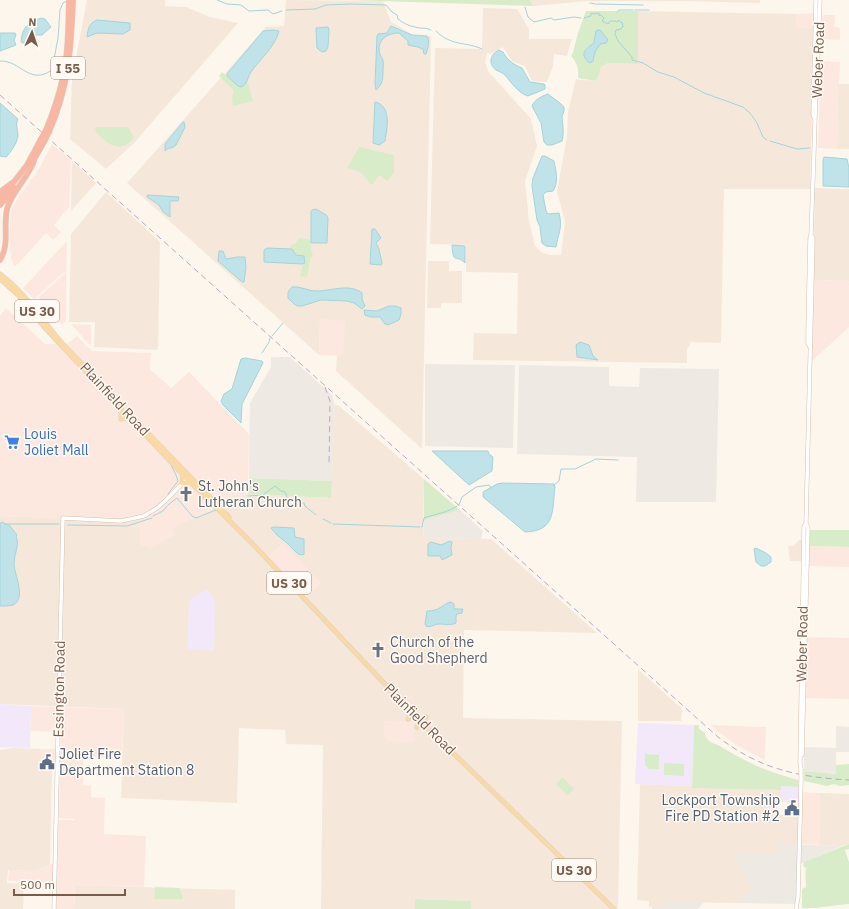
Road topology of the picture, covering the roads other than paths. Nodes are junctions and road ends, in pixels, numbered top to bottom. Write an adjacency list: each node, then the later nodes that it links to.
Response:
1 (816, 0): 4 (main road, Weber Road)
2 (820, 0): 4 (main road, Weber Road)
3 (71, 1): 5 (highway, I 55, bridge)
4 (815, 119): 30 (main road, Weber Road, bridge)
5 (43, 141): 6 (highway, I 55); 7 (highway, I 55)
6 (34, 161): 10 (highway, I 55); 11 (highway)
7 (18, 179): 8 (highway); 9 (highway, I 55)
8 (0, 192)
9 (0, 200)
10 (0, 205)
11 (0, 260)
12 (0, 274): 19 (main road, Plainfield Road / US 30)
13 (0, 279): 14 (main road, Plainfield Road / US 30)
14 (60, 345): 15 (main road); 16 (main road, Plainfield Road / US 30)
15 (61, 351)
16 (121, 408): 17 (main road, Plainfield Road / US 30); 17 (main road)
17 (131, 419): 18 (main road, Plainfield Road / US 30)
18 (183, 474): 19 (main road, Plainfield Road / US 30); 21 (main road)
19 (188, 478): 20 (main road, Plainfield Road / US 30); 21 (main road); 22 (main road, Plainfield Road / US 30)
20 (191, 483): 21 (main road); 22 (main road, Plainfield Road / US 30)
21 (182, 484): 28 (main road, Essington Road)
22 (232, 522): 23 (main road, Plainfield Road / US 30)
23 (412, 712): 25 (main road); 26 (main road, Plainfield Road / US 30)
24 (426, 718): 26 (main road)
25 (408, 719)
26 (423, 723): 27 (main road); 29 (main road, Plainfield Road / US 30)
27 (417, 727)
28 (54, 909)
29 (614, 909)
30 (796, 909)

